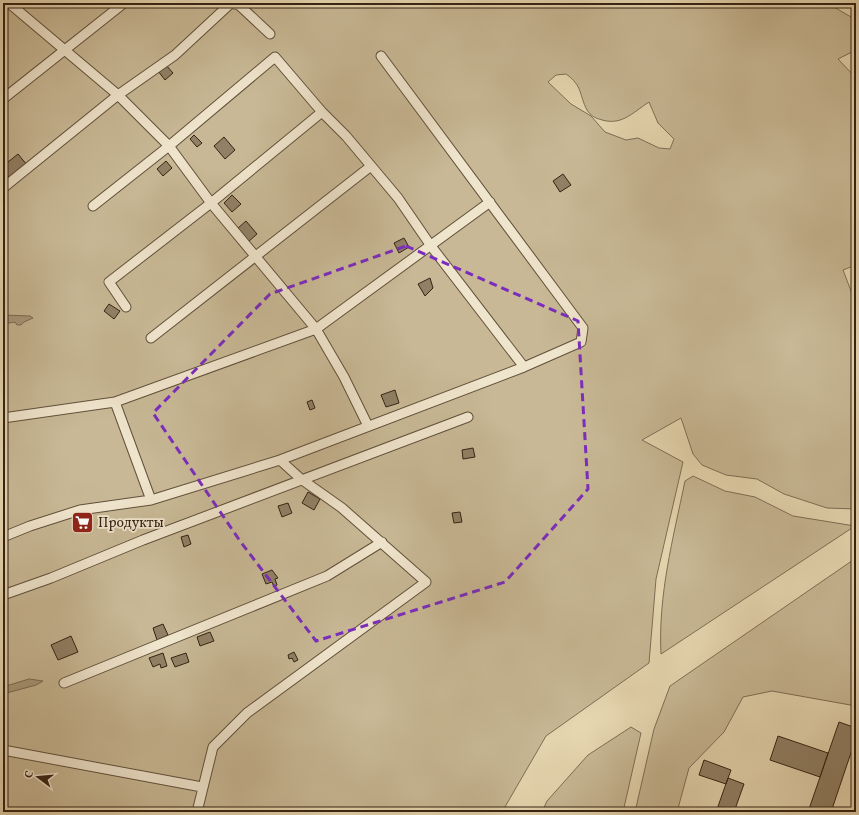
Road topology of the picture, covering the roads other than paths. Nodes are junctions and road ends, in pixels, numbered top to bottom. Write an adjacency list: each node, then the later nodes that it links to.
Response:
1 (124, 3): 5 (street)
2 (230, 3): 4 (street); 7 (street)
3 (9, 4): 5 (street)
4 (270, 34)
5 (65, 50): 7 (street); 8 (street)
6 (381, 56): 13 (street)
7 (118, 95): 10 (street); 12 (street)
8 (3, 99)
9 (322, 112): 10 (street); 11 (street); 14 (street)
10 (169, 146): 14 (street); 15 (street)
11 (371, 166): 16 (street); 17 (street)
12 (3, 188)
13 (490, 202): 16 (street); 21 (street)
14 (211, 203): 17 (street); 18 (street)
15 (94, 206)
16 (431, 246): 19 (street); 21 (street)
17 (255, 255): 19 (street); 20 (street)
18 (126, 307)
19 (316, 329): 22 (street); 25 (street)
20 (151, 338)
21 (524, 366): 25 (street)
22 (115, 402): 24 (street); 28 (street)
23 (468, 417): 27 (street)
24 (3, 418)
25 (368, 426): 26 (street)
26 (280, 460): 27 (street); 28 (street)
27 (301, 479): 30 (street); 31 (street)
28 (151, 500): 29 (street)
29 (3, 537)
30 (382, 542): 32 (street); 34 (street)
31 (3, 595)
32 (64, 683)
33 (3, 750): 34 (street)
34 (202, 787): 35 (street)
35 (196, 812)

